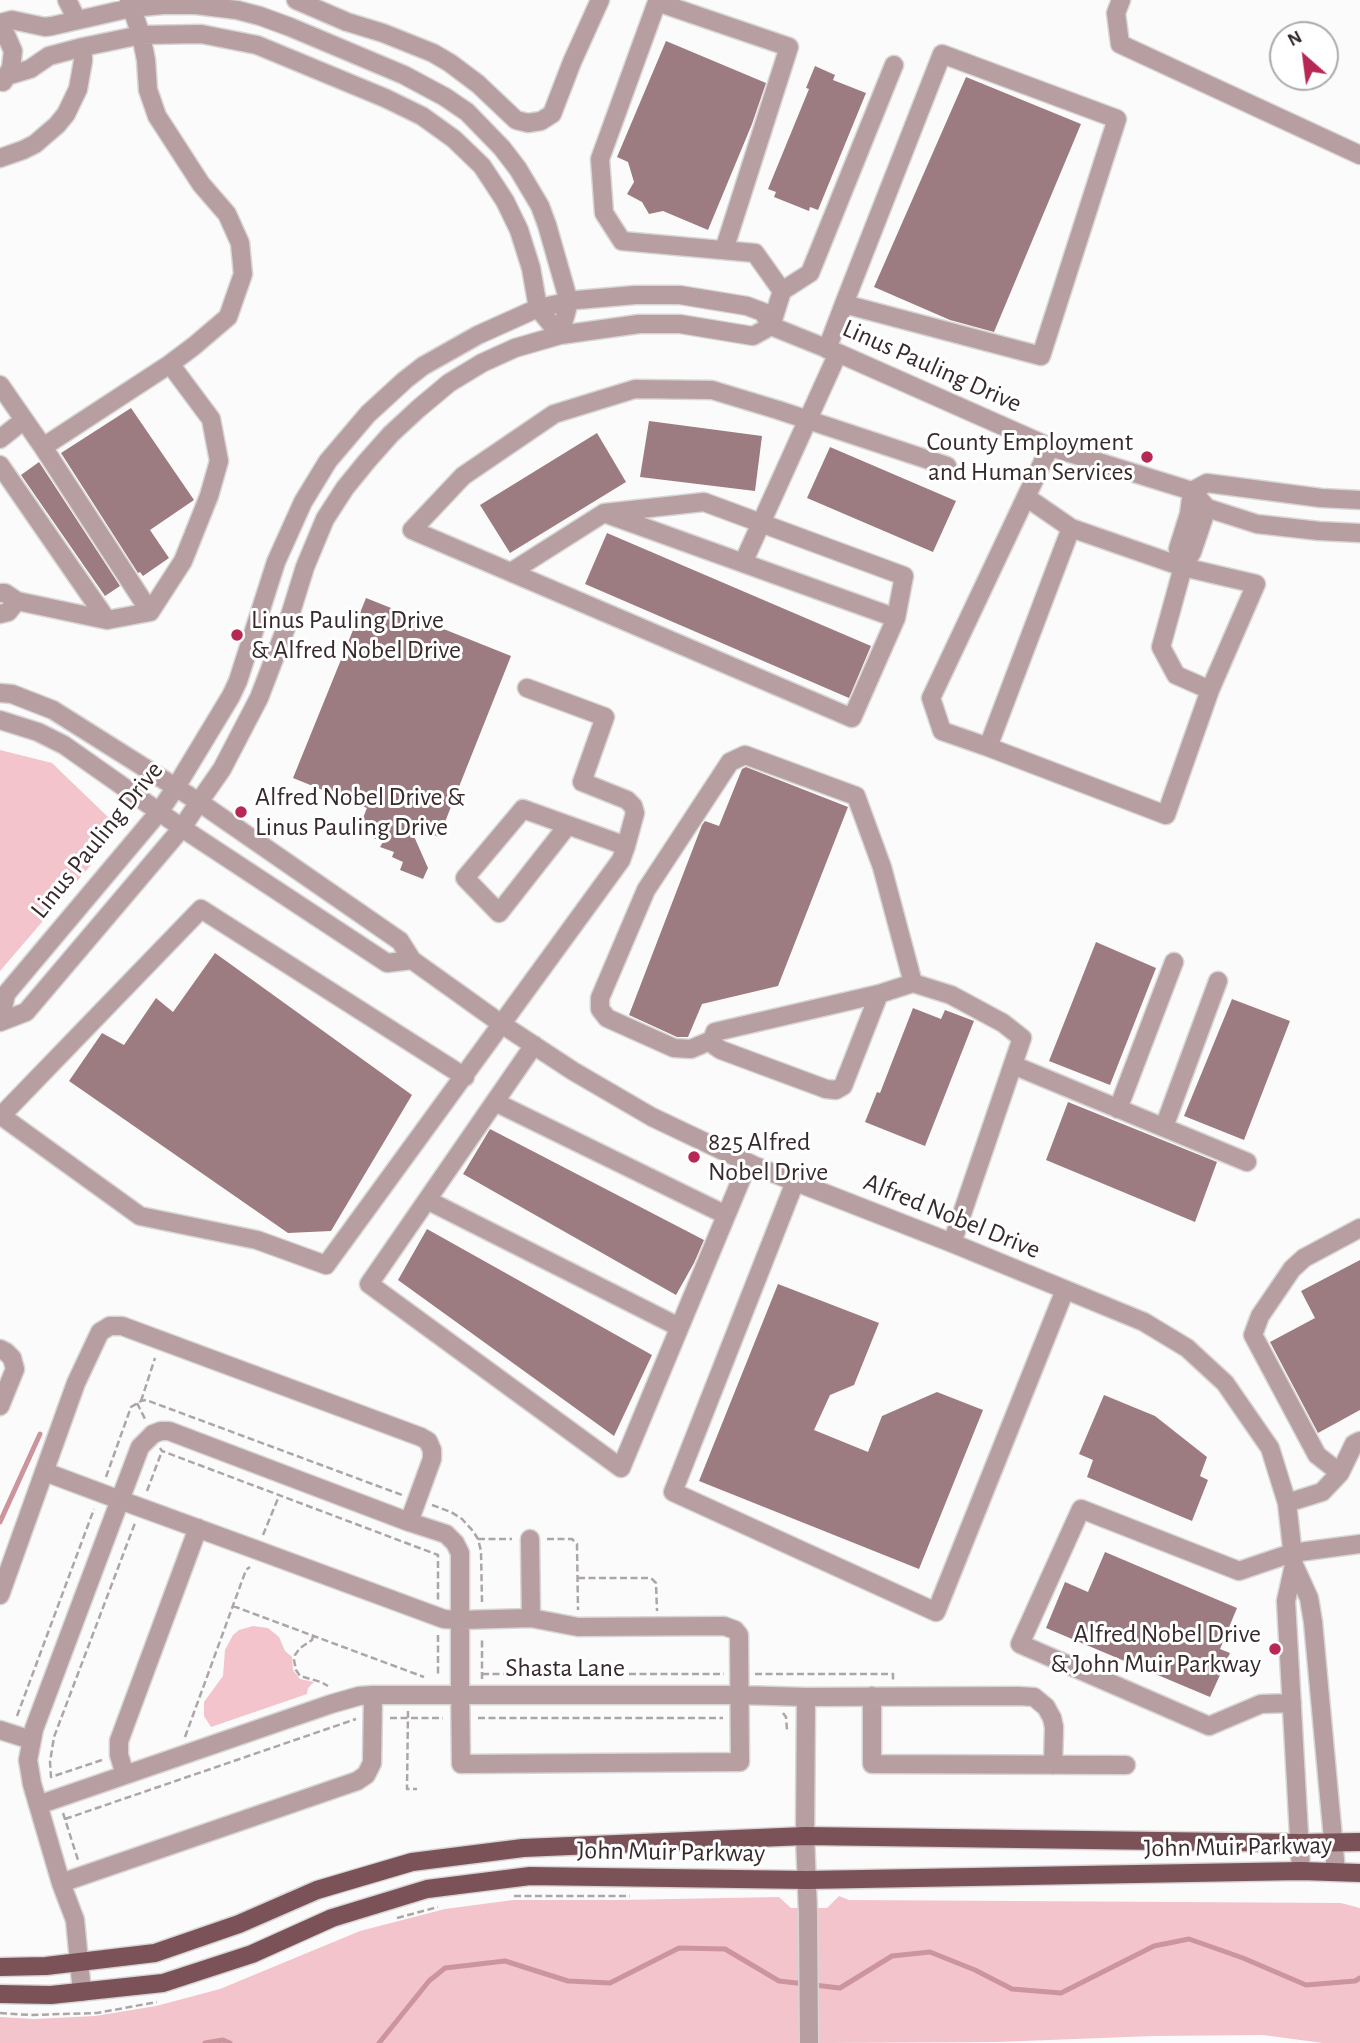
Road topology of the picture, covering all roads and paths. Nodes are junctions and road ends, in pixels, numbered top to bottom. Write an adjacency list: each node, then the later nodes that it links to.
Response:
1 (67, 0): 6 (street)
2 (296, 0): 3 (street)
3 (600, 0)
4 (1121, 0): 13 (street)
5 (130, 4): 6 (street); 9 (street); 17 (street)
6 (77, 20): 7 (street)
7 (0, 23)
8 (0, 29): 12 (street)
9 (141, 35): 10 (street); 19 (street); 23 (street)
10 (83, 47): 12 (street); 14 (street)
11 (894, 65): 16 (street)
12 (4, 80)
13 (1360, 155)
14 (0, 158)
15 (723, 250): 15 (street); 16 (street)
16 (782, 291): 20 (street)
17 (569, 302): 19 (street, Linus Pauling Drive); 20 (street, Linus Pauling Drive); 21 (street)
18 (844, 304): 18 (street); 22 (street)
19 (538, 308): 21 (street); 54 (street, Linus Pauling Drive)
20 (771, 326): 21 (street, Linus Pauling Drive); 22 (street, Linus Pauling Drive)
21 (560, 335): 55 (street, Linus Pauling Drive)
22 (832, 351): 26 (street); 29 (street, Linus Pauling Drive)
23 (170, 364): 28 (street); 45 (street)
24 (0, 385): 25 (street)
25 (24, 420): 27 (street); 28 (street)
26 (808, 420): 31 (street); 37 (street); 42 (street)
27 (0, 439)
28 (43, 447): 45 (street)
29 (1050, 447): 32 (street, Linus Pauling Drive); 33 (street)
30 (0, 465): 48 (street)
31 (947, 466)
32 (1192, 491): 34 (street, Linus Pauling Drive); 35 (street); 41 (street)
33 (1026, 498): 38 (street); 53 (street)
34 (1360, 500)
35 (1207, 508): 39 (street); 41 (street)
36 (604, 513): 37 (street); 40 (street); 42 (street)
37 (761, 523): 40 (street); 47 (street)
38 (1072, 528): 41 (street); 53 (street)
39 (1360, 533)
40 (743, 563): 47 (street)
41 (1183, 567): 50 (street); 50 (street)
42 (511, 572): 47 (street)
43 (0, 593): 44 (street)
44 (17, 601): 46 (street); 48 (street)
45 (150, 612): 48 (street)
46 (0, 614)
47 (896, 618)
48 (107, 620)
49 (527, 688): 59 (street)
50 (1210, 690): 53 (street)
51 (0, 693): 54 (street, Alfred Nobel Drive)
52 (0, 720): 56 (street, Alfred Nobel Drive)
53 (988, 747)
54 (176, 787): 55 (street, Alfred Nobel Drive); 56 (street, Linus Pauling Drive)
55 (200, 802): 58 (street, Linus Pauling Drive); 60 (street, Alfred Nobel Drive)
56 (159, 811): 58 (street, Alfred Nobel Drive); 65 (street, Linus Pauling Drive)
57 (568, 825): 57 (street); 59 (street)
58 (182, 828): 60 (street, Alfred Nobel Drive); 65 (street, Linus Pauling Drive)
59 (626, 846): 66 (street)
60 (412, 961): 66 (street, Alfred Nobel Drive)
61 (1174, 962): 72 (street)
62 (1218, 981): 74 (street)
63 (913, 983): 64 (street); 67 (street); 69 (street)
64 (879, 994): 67 (street); 67 (street)
65 (0, 1022)
66 (503, 1025): 68 (street, Alfred Nobel Drive); 70 (street)
67 (712, 1040)
68 (534, 1045): 71 (street); 76 (street, Alfred Nobel Drive)
69 (1013, 1065): 72 (street); 81 (street)
70 (465, 1077): 73 (street); 73 (street)
71 (495, 1102): 78 (street); 79 (street)
72 (1118, 1108): 74 (street)
73 (1, 1116)
74 (1164, 1127): 75 (street)
75 (1247, 1162)
76 (748, 1163): 77 (street, Alfred Nobel Drive); 79 (street)
77 (795, 1182): 81 (street, Alfred Nobel Drive); 82 (street)
78 (427, 1200): 83 (street); 83 (street)
79 (726, 1215): 83 (street)
80 (1360, 1228): 90 (street)
81 (952, 1243): 82 (street, Alfred Nobel Drive)
82 (1065, 1290): 95 (street, Alfred Nobel Drive)
83 (679, 1327)
84 (161, 1340): 86 (path); 89 (street); 94 (street)
85 (0, 1349): 87 (street)
86 (141, 1401): 91 (path); 94 (path)
87 (0, 1406)
88 (1360, 1441): 90 (street)
89 (45, 1472): 91 (street); 105 (street)
90 (1339, 1473): 95 (street)
91 (100, 1493): 93 (street); 127 (path)
92 (279, 1496): 96 (path); 102 (path); 108 (path)
93 (120, 1500): 96 (street); 97 (street); 127 (street)
94 (417, 1500): 97 (street); 99 (path)
95 (1287, 1503): 103 (street, Alfred Nobel Drive)
96 (141, 1508): 98 (street); 128 (path)
97 (409, 1522): 110 (street)
98 (198, 1528): 102 (street); 128 (street)
99 (478, 1539): 100 (path); 111 (path)
100 (530, 1539): 104 (path); 109 (street)
101 (1360, 1544): 103 (street)
102 (257, 1550): 106 (path); 108 (street)
103 (1293, 1559): 125 (street, Alfred Nobel Drive); 125 (street); 136 (street, Alfred Nobel Drive)
104 (578, 1578): 107 (path); 112 (path)
105 (0, 1594)
106 (233, 1606): 113 (path); 126 (path)
107 (668, 1611)
108 (438, 1617): 110 (street); 116 (path)
109 (531, 1618): 111 (street); 112 (street)
110 (460, 1620): 111 (street); 118 (street)
111 (482, 1620): 114 (path)
112 (578, 1627): 115 (street)
113 (313, 1636): 116 (path); 117 (path)
114 (482, 1674): 115 (path); 118 (path)
115 (739, 1674): 121 (street); 123 (path)
116 (431, 1680): 119 (path)
117 (335, 1687)
118 (461, 1687): 119 (street, Shasta Lane); 121 (street, Shasta Lane); 121 (street)
119 (407, 1694): 120 (street, Shasta Lane); 132 (path)
120 (373, 1695): 131 (street, Shasta Lane); 142 (street)
121 (739, 1695): 124 (street, Shasta Lane)
122 (872, 1696): 123 (street, Shasta Lane); 124 (street, Shasta Lane); 129 (street)
123 (892, 1696): 129 (street, Shasta Lane)
124 (806, 1697): 135 (street)
125 (1292, 1703): 138 (street, Alfred Nobel Drive)
126 (196, 1735)
127 (16, 1736): 134 (street)
128 (119, 1755): 131 (street)
129 (1053, 1765): 130 (street)
130 (1126, 1765)
131 (125, 1775): 133 (street, Shasta Lane)
132 (417, 1788)
133 (58, 1798): 134 (street, Shasta Lane); 142 (path)
134 (38, 1805): 142 (street)
135 (804, 1836): 138 (main road, John Muir Parkway); 143 (street); 148 (main road, John Muir Parkway)
136 (1334, 1842): 137 (main road, John Muir Parkway); 138 (main road, John Muir Parkway); 140 (street, Alfred Nobel Drive)
137 (1360, 1842)
138 (1301, 1843): 139 (street, Alfred Nobel Drive)
139 (1301, 1871): 140 (main road, John Muir Parkway); 143 (main road, John Muir Parkway)
140 (1336, 1871): 141 (main road, John Muir Parkway)
141 (1360, 1873)
142 (69, 1880): 148 (street)
143 (807, 1880): 150 (main road, John Muir Parkway); 154 (street)
144 (506, 1894): 145 (path)
145 (638, 1896)
146 (445, 1904): 147 (path)
147 (389, 1920)
148 (80, 1962): 149 (main road, John Muir Parkway); 150 (street)
149 (0, 1966)
150 (82, 1992): 151 (main road, John Muir Parkway)
151 (0, 1994)
152 (159, 2002): 153 (path)
153 (0, 2013)
154 (809, 2043)

